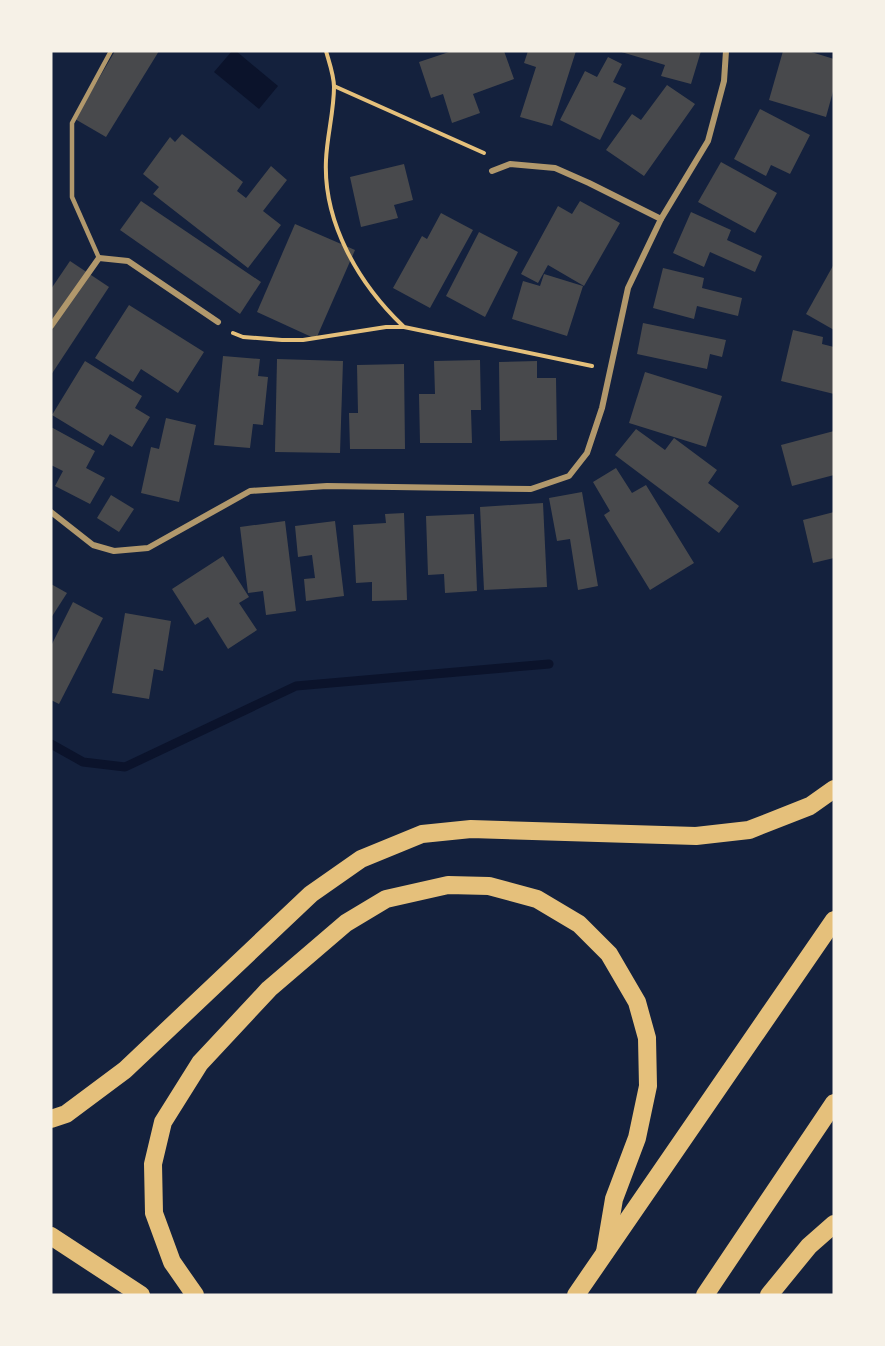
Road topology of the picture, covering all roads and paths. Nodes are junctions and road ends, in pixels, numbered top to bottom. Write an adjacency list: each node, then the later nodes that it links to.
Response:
1 (111, 51): 8 (lane)
2 (326, 51): 4 (path)
3 (726, 51): 7 (street)
4 (334, 86): 5 (path); 11 (path)
5 (510, 164): 6 (street); 7 (street)
6 (492, 171)
7 (661, 219): 12 (street)
8 (99, 258): 9 (street); 10 (street)
9 (218, 322): 11 (path)
10 (51, 326)
11 (404, 327): 12 (path)
12 (610, 369): 13 (street)
13 (51, 512)
14 (834, 789): 17 (highway)
15 (834, 920): 20 (highway)
16 (834, 1103): 24 (highway)
17 (51, 1119)
18 (834, 1224): 25 (highway)
19 (51, 1236): 21 (highway)
20 (605, 1252): 22 (highway); 23 (highway)
21 (141, 1295)
22 (195, 1295)
23 (576, 1295)
24 (705, 1295)
25 (769, 1295)

